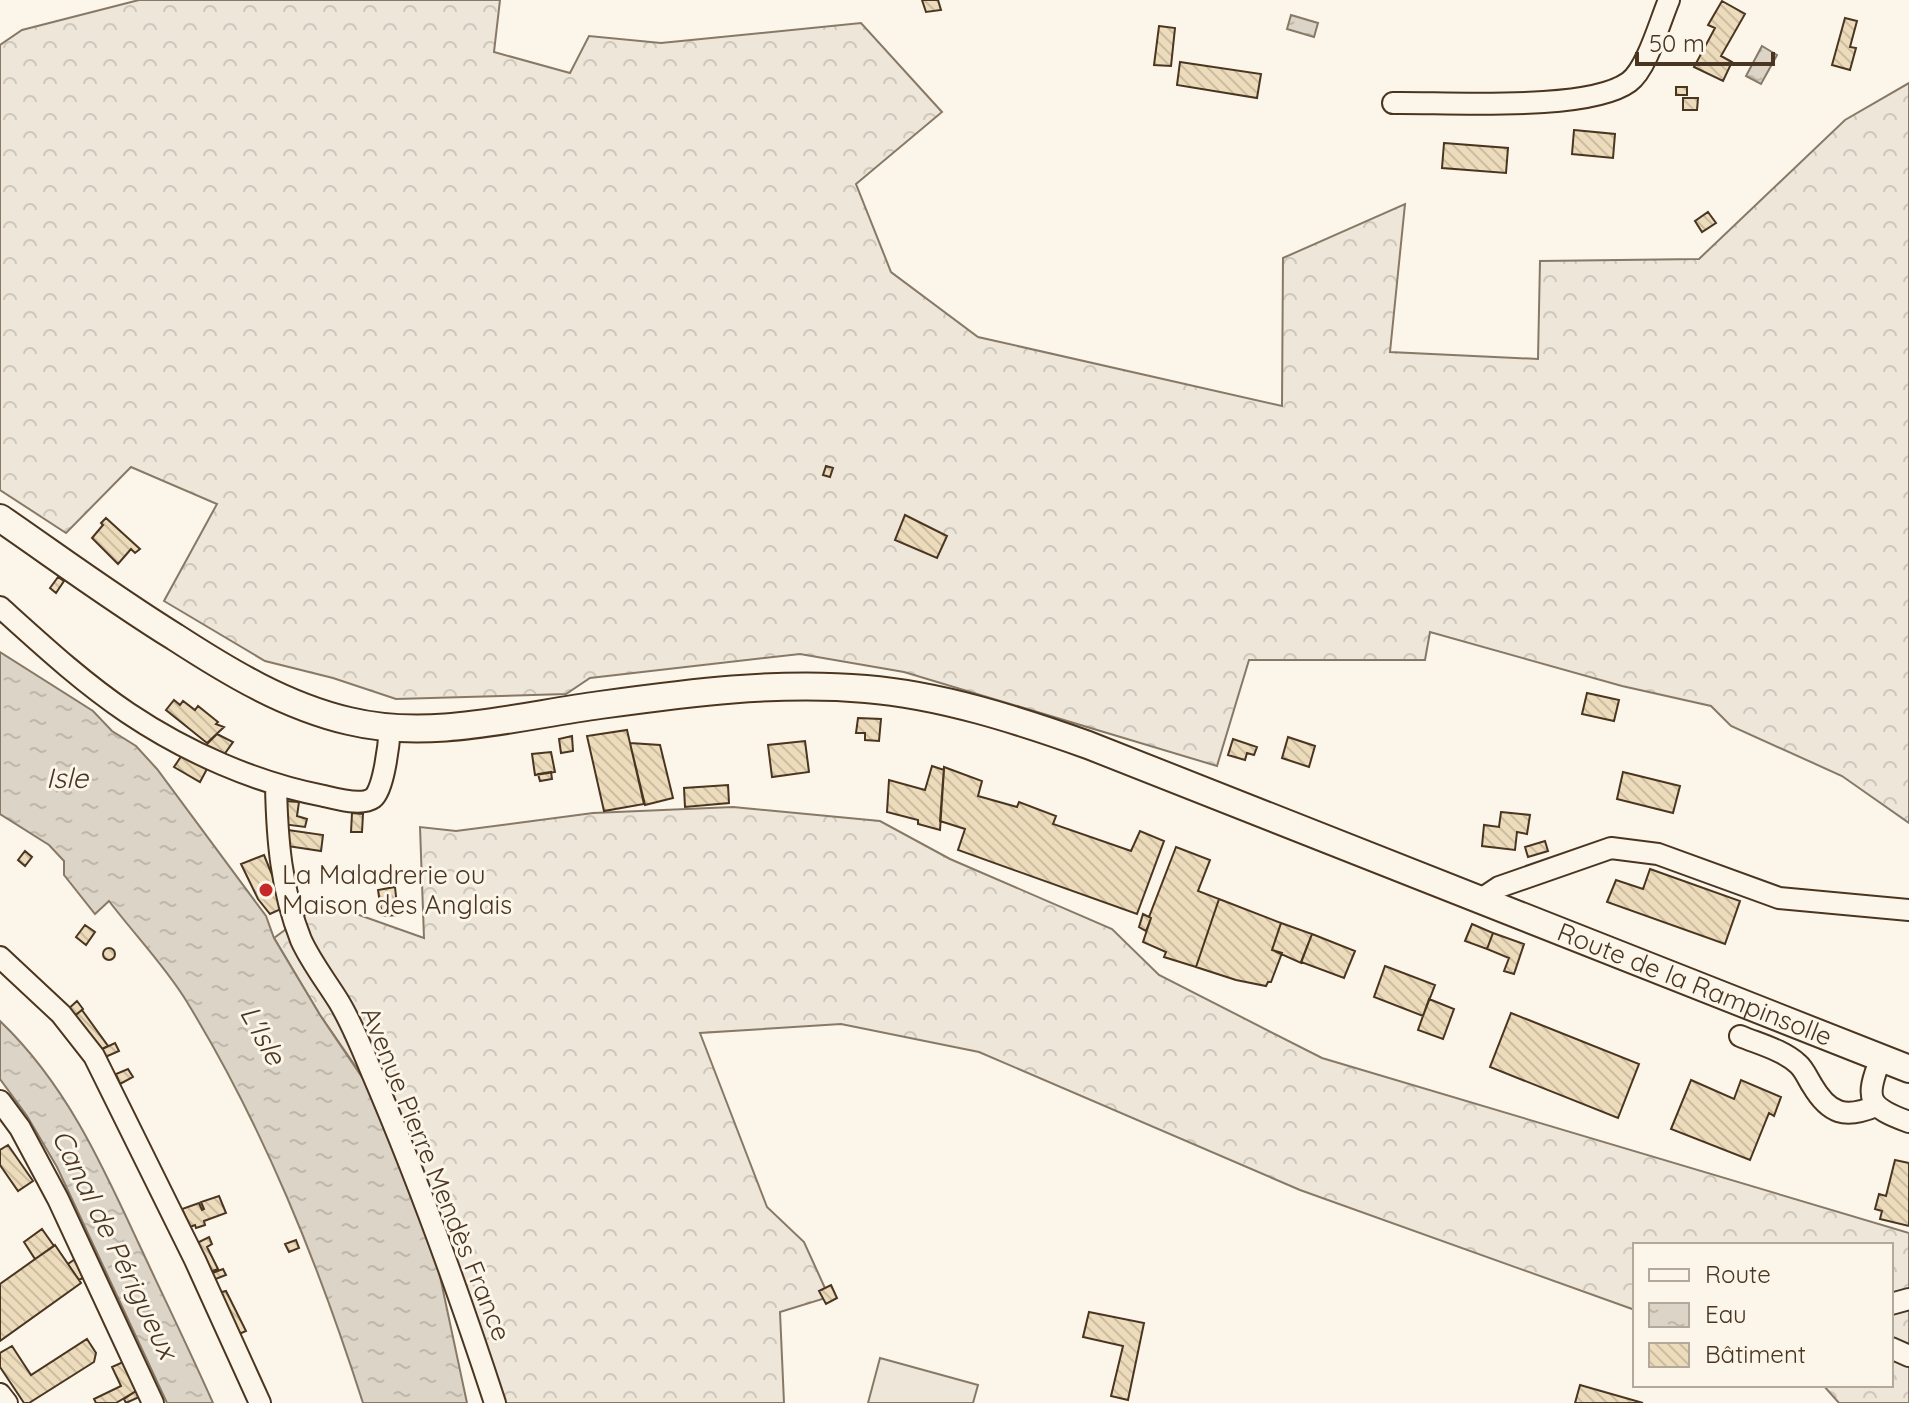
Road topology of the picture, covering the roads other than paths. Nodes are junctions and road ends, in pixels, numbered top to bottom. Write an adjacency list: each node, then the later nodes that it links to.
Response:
1 (1669, 0): 2 (street)
2 (1393, 103)
3 (0, 518): 5 (main road, Route de la Rampinsolle)
4 (0, 607): 6 (street)
5 (390, 728): 6 (street); 7 (main road, Route de la Rampinsolle)
6 (276, 785): 20 (street, Avenue Pierre Mendès France)
7 (1481, 899): 8 (street); 11 (main road, Route de la Rampinsolle)
8 (1909, 910)
9 (0, 957): 19 (street)
10 (1740, 1036): 14 (street)
11 (1881, 1058): 12 (main road, Route de la Rampinsolle); 14 (street)
12 (1909, 1069)
13 (0, 1101): 18 (street)
14 (1876, 1106): 15 (street)
15 (1909, 1122)
16 (0, 1394): 17 (street)
17 (7, 1403)
18 (153, 1403)
19 (260, 1403)
20 (495, 1403)

